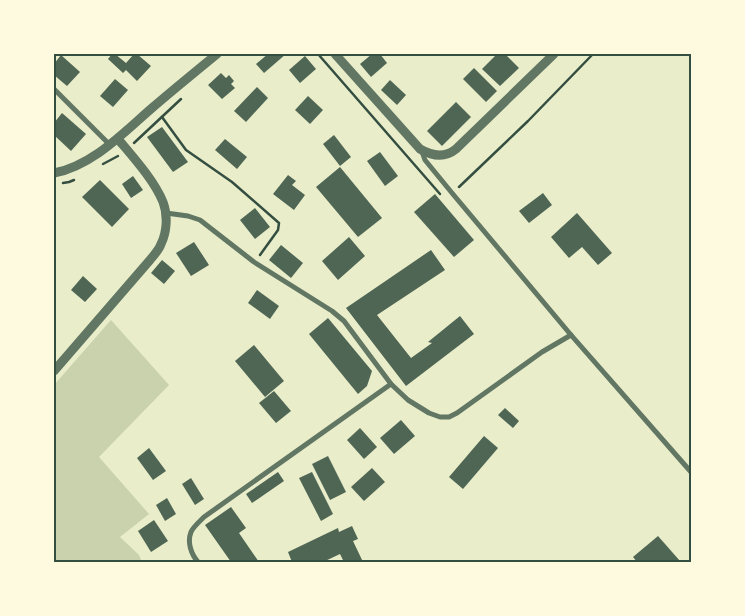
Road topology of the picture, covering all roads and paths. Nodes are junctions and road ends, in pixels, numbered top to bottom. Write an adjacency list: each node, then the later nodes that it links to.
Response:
1 (217, 54): 7 (street)
2 (318, 54): 13 (path)
3 (335, 54): 10 (street)
4 (554, 54): 10 (street)
5 (593, 54): 12 (path)
6 (54, 89): 9 (street)
7 (154, 107): 8 (street); 15 (path)
8 (118, 138): 9 (street); 14 (street)
9 (109, 144): 11 (street)
10 (420, 149): 12 (street)
11 (54, 173)
12 (452, 193): 16 (street)
13 (443, 198)
14 (166, 212): 15 (street); 17 (street)
15 (254, 262): 18 (street)
16 (571, 335): 18 (street); 19 (street)
17 (54, 371)
18 (391, 384): 20 (street)
19 (691, 472)
20 (198, 562)

